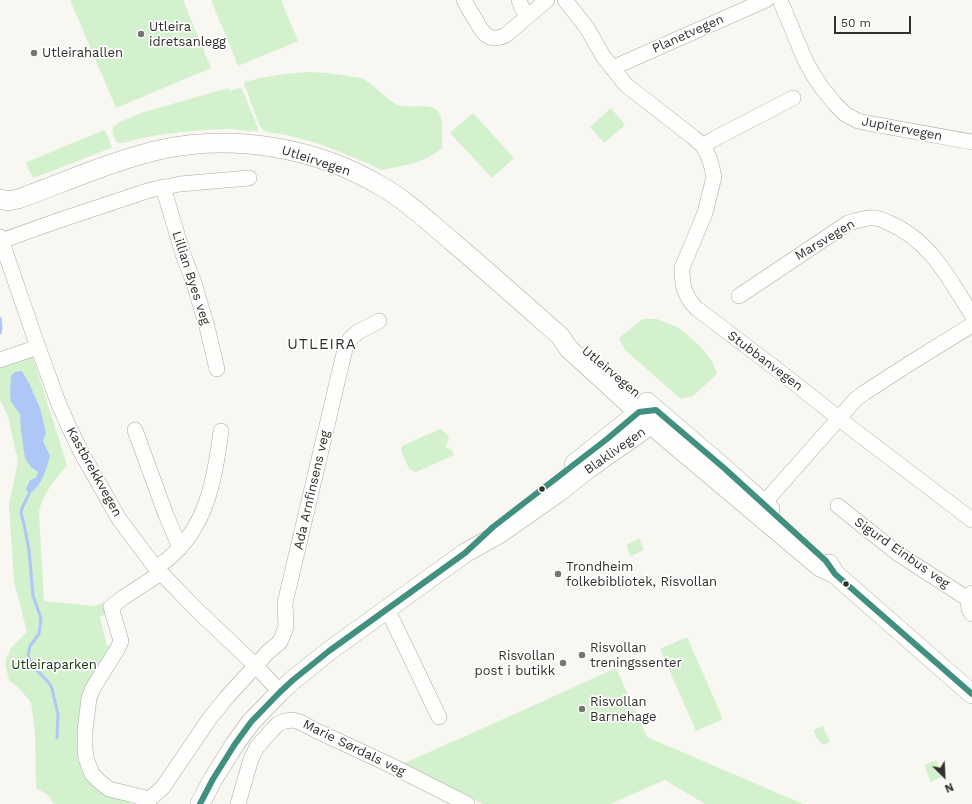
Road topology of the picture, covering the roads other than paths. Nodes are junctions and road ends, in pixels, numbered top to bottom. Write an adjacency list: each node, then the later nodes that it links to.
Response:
1 (464, 0): 7 (street)
2 (519, 0): 7 (street)
3 (547, 0): 7 (street)
4 (565, 0): 8 (street, Stubbanvegen)
5 (766, 0): 8 (street, Planetvegen)
6 (780, 0): 10 (street, Jupitervegen)
7 (528, 16)
8 (612, 68): 11 (street, Stubbanvegen)
9 (793, 98): 11 (street)
10 (972, 142)
11 (703, 146): 24 (street, Stubbanvegen)
12 (249, 178): 13 (street)
13 (163, 187): 15 (street); 22 (street, Lillian Byes veg)
14 (0, 199): 23 (main road, Utleirvegen)
15 (1, 239): 20 (street, Kastbrekkvegen)
16 (739, 296): 17 (street, Marsvegen)
17 (972, 315)
18 (379, 321): 35 (street, Ada Arnfinsens veg)
19 (972, 325): 24 (street)
20 (38, 347): 21 (street); 31 (street, Kastbrekkvegen)
21 (0, 360)
22 (217, 369)
23 (649, 415): 28 (main road, Utleirvegen); 33 (main road, Blaklivegen)
24 (839, 417): 28 (street); 29 (street, Stubbanvegen)
25 (135, 430): 30 (street)
26 (220, 431): 30 (street)
27 (838, 506): 32 (street, Sigurd Einbus veg)
28 (759, 508): 37 (main road, Utleirvegen)
29 (972, 520)
30 (180, 548): 31 (street)
31 (158, 570): 35 (street, Kastbrekkvegen); 39 (street)
32 (970, 596): 34 (street, Sigurd Einbus veg)
33 (386, 610): 36 (main road, Blaklivegen); 38 (street)
34 (972, 614)
35 (256, 666): 36 (street, Kastbrekkvegen); 39 (street, Ada Arnfinsens veg)
36 (280, 692): 40 (main road, Blaklivegen)
37 (972, 694)
38 (439, 717)
39 (147, 802)
40 (200, 804)
41 (238, 804): 42 (street, Marie Sørdals veg)
42 (467, 804)

